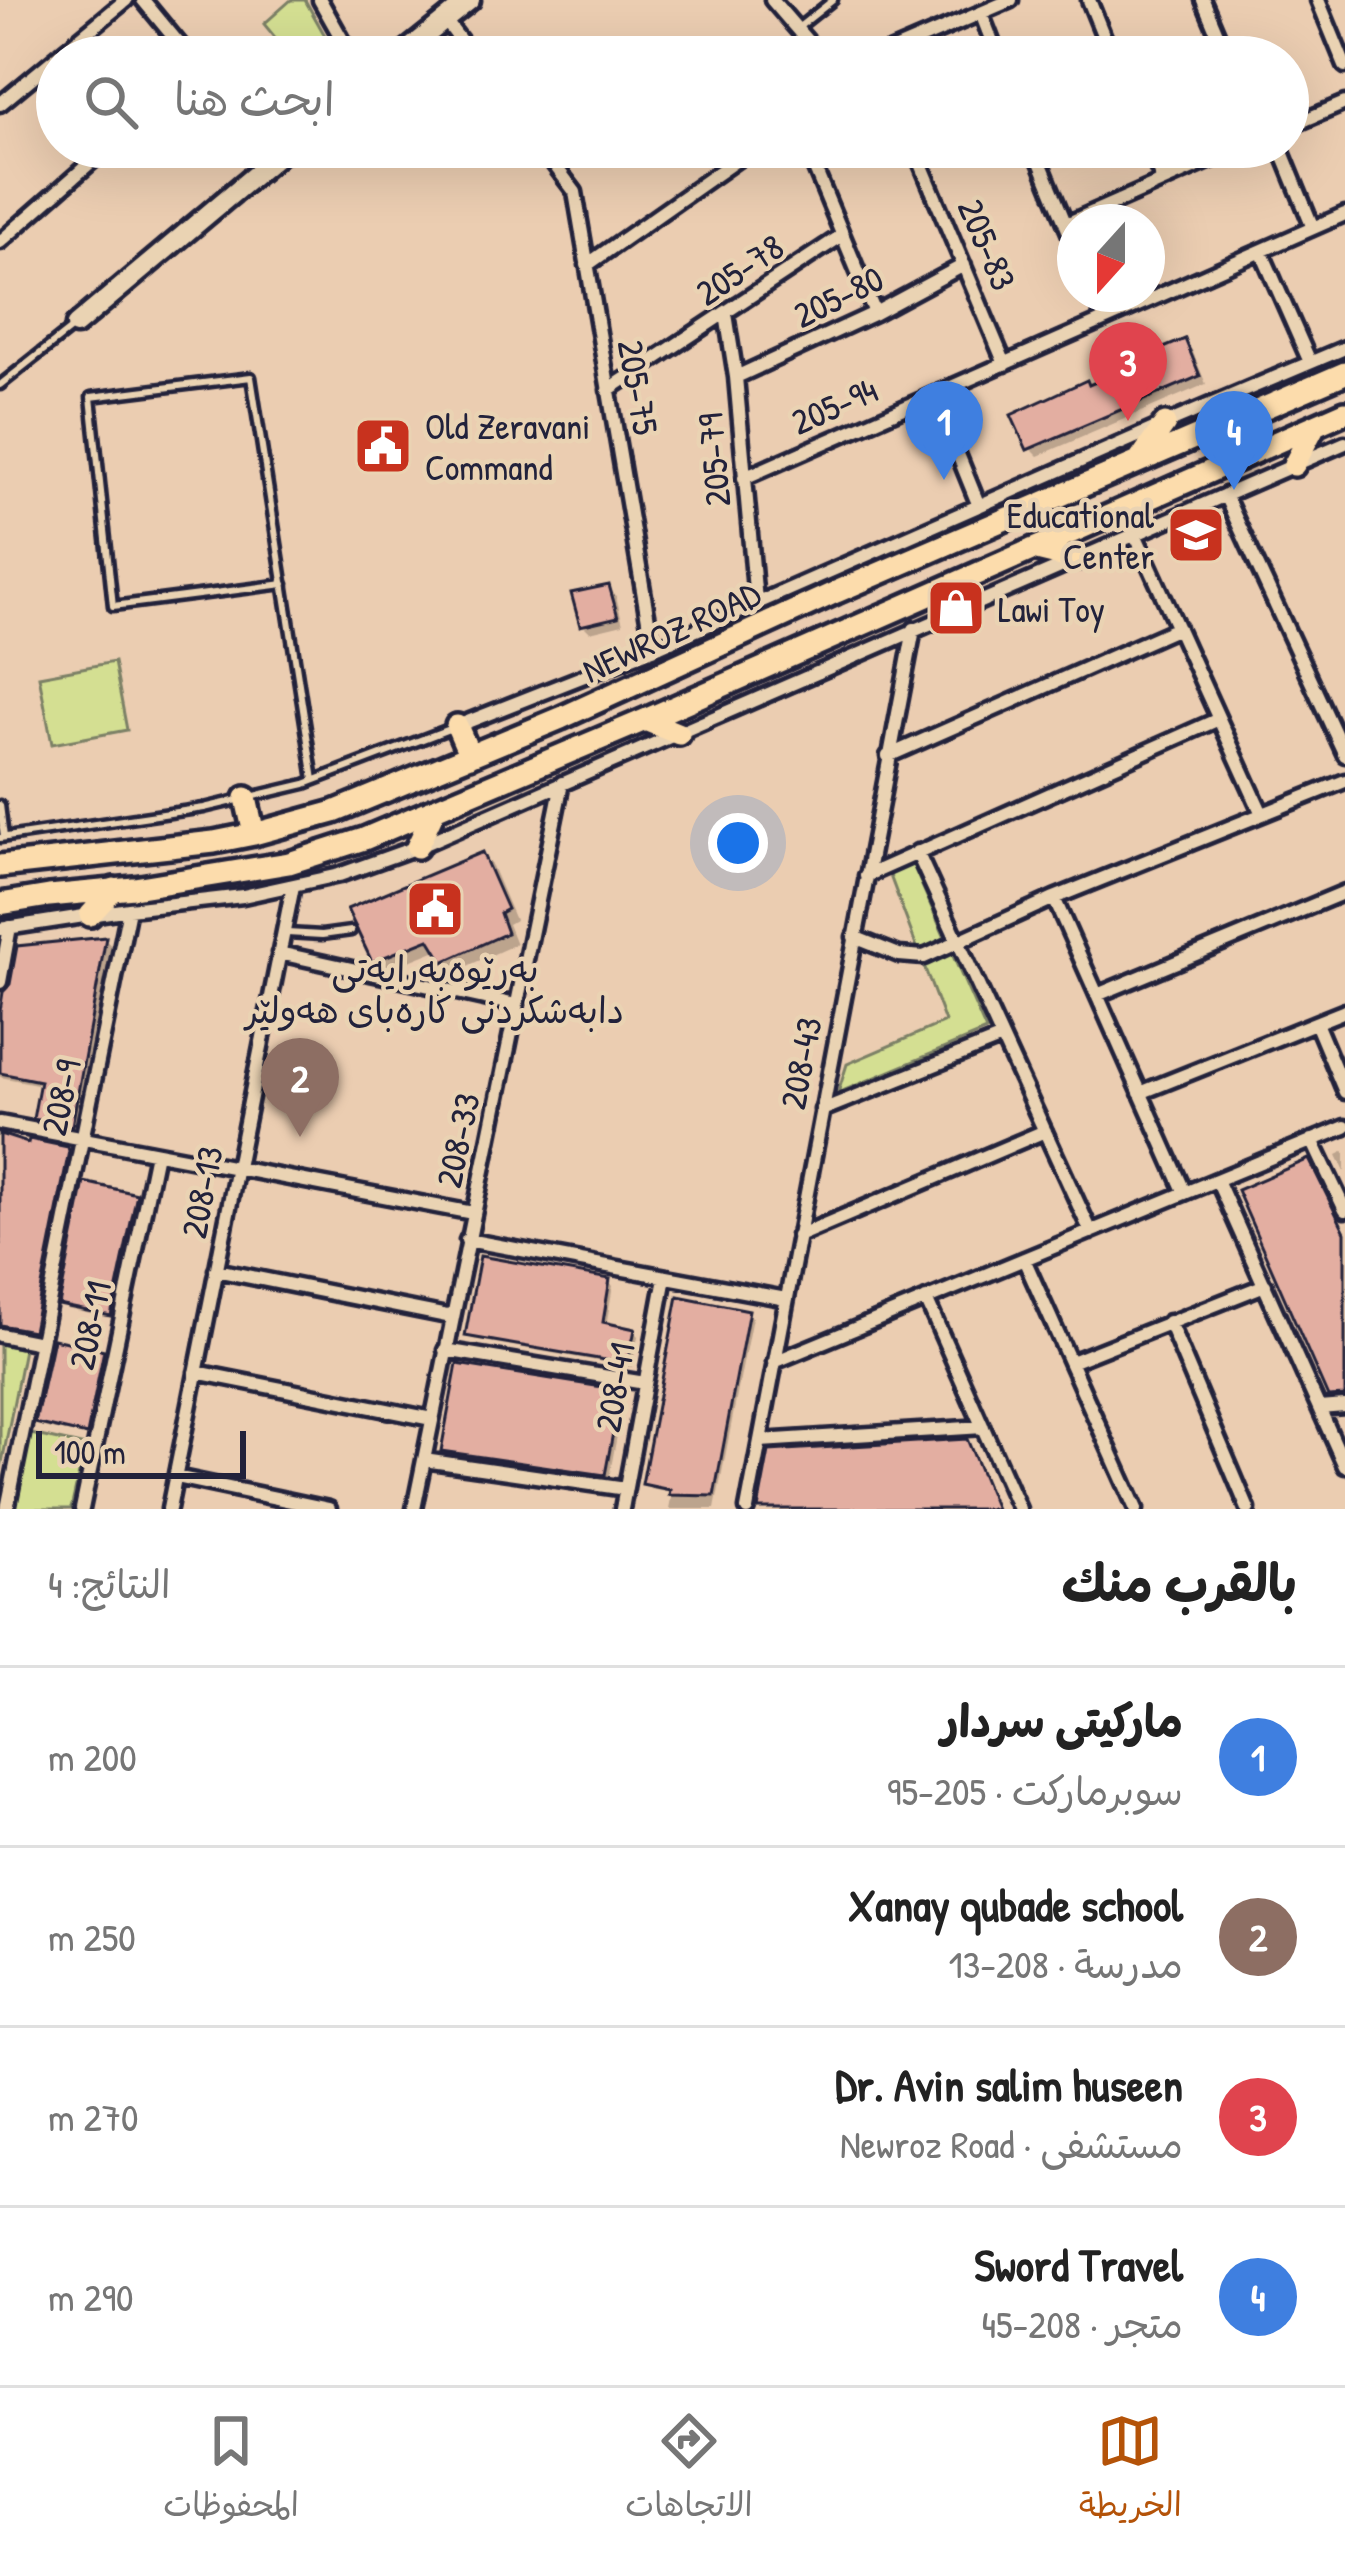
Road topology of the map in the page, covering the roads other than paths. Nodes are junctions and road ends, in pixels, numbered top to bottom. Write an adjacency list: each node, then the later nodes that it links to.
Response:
1 (126, 0): 14 (street)
2 (143, 0): 15 (street)
3 (320, 0): 16 (street)
4 (470, 0): 12 (street)
5 (772, 0): 13 (street)
6 (833, 0): 13 (lane)
7 (1011, 0): 11 (street)
8 (1089, 0): 22 (street)
9 (1203, 0): 23 (street)
10 (1318, 0): 24 (street)
11 (981, 13): 20 (street); 21 (street)
12 (445, 20): 17 (street); 18 (street)
13 (796, 29): 19 (street)
14 (82, 36)
15 (173, 36)
16 (340, 36)
17 (425, 36)
18 (457, 36)
19 (802, 36)
20 (927, 36)
21 (990, 36)
22 (1104, 36)
23 (1218, 36)
24 (1345, 66)
25 (36, 74): 26 (street)
26 (0, 104)
27 (1345, 104): 28 (street)
28 (1309, 119)
29 (84, 168): 45 (street)
30 (255, 168): 53 (street)
31 (557, 168): 47 (street, 205-75)
32 (725, 168): 47 (street)
33 (814, 168): 44 (street)
34 (923, 168): 48 (street, 205-83)
35 (1043, 168): 40 (street)
36 (1157, 168): 39 (street)
37 (1194, 168): 39 (street)
38 (1288, 168): 43 (street)
39 (1163, 182): 41 (street)
40 (1058, 204)
41 (1112, 204)
42 (1345, 214): 43 (street, 205-94)
43 (1313, 229): 46 (street, 205-94)
44 (841, 236): 50 (street); 51 (street, 205-78)
45 (0, 242)
46 (1261, 251): 52 (street, 205-94); 55 (street)
47 (587, 265): 60 (street, 205-75)
48 (964, 265): 50 (street, 205-80); 56 (street, 205-83)
49 (1102, 312): 52 (street)
50 (875, 313): 58 (street, 205-80)
51 (726, 314): 58 (street, 205-79); 60 (street, 205-78)
52 (1105, 320): 56 (street, 205-94)
53 (76, 325): 59 (lane)
54 (1345, 348): 55 (street)
55 (1310, 362): 63 (street)
56 (1005, 364): 61 (street, 205-94)
57 (1345, 373): 66 (main road, NEWROZ ROAD)
58 (736, 377): 68 (street, 205-79)
59 (0, 385)
60 (608, 390): 80 (street, 205-75)
61 (934, 394): 68 (street, 205-94); 72 (street)
62 (1345, 412): 64 (main road, NEWROZ ROAD)
63 (1165, 424): 66 (main road); 69 (street)
64 (1316, 424): 67 (main road); 74 (main road, NEWROZ ROAD)
65 (1345, 443): 67 (street)
66 (1138, 461): 71 (main road, NEWROZ ROAD)
67 (1294, 465): 70 (street)
68 (744, 478): 77 (street, 205-79)
69 (1022, 487): 71 (main road); 72 (street)
70 (1225, 495): 73 (street); 87 (street)
71 (1048, 501): 81 (main road, NEWROZ ROAD)
72 (979, 506): 77 (street)
73 (1135, 534): 75 (street); 79 (street)
74 (1032, 549): 75 (main road); 83 (main road, NEWROZ ROAD)
75 (1074, 559): 78 (street)
76 (284, 584): 76 (lane); 90 (lane)
77 (757, 601): 80 (street)
78 (914, 628): 85 (street); 89 (street, 208-43)
79 (1178, 628): 82 (street); 89 (street)
80 (653, 649): 84 (street)
81 (561, 718): 86 (main road); 88 (main road, NEWROZ ROAD)
82 (1219, 719): 96 (street); 100 (street)
83 (645, 720): 85 (main road); 86 (main road, NEWROZ ROAD)
84 (453, 727): 88 (main road); 90 (lane)
85 (679, 734): 92 (street)
86 (575, 750): 95 (main road, NEWROZ ROAD)
87 (1345, 755)
88 (470, 756): 97 (main road, NEWROZ ROAD)
89 (888, 756): 102 (street, 208-43)
90 (314, 781): 93 (lane)
91 (1345, 781): 96 (street)
92 (562, 783): 99 (street); 118 (street, 208-33)
93 (246, 798): 97 (main road); 98 (lane)
94 (0, 805): 98 (lane)
95 (435, 809): 99 (main road); 104 (main road, NEWROZ ROAD)
96 (1262, 814): 106 (street)
97 (254, 834): 101 (main road, NEWROZ ROAD)
98 (2, 837)
99 (417, 847): 103 (street)
100 (917, 852): 102 (street); 114 (street)
101 (0, 866)
102 (866, 876): 113 (street, 208-43)
103 (293, 886): 108 (street); 112 (street, 208-13)
104 (114, 890): 107 (main road, NEWROZ ROAD); 109 (main road)
105 (1345, 892): 117 (street)
106 (1054, 898): 114 (street); 117 (street)
107 (0, 904)
108 (129, 909): 109 (street); 128 (street, 208-9)
109 (90, 915): 110 (street)
110 (5, 928): 116 (street)
111 (351, 931): 112 (lane)
112 (284, 933): 115 (street, 208-13)
113 (854, 937): 114 (street); 124 (street, 208-43)
114 (957, 942): 121 (street)
115 (279, 953): 118 (street); 131 (street, 208-13)
116 (0, 982)
117 (1097, 995): 123 (street)
118 (516, 1005): 135 (street, 208-33)
119 (1345, 1011): 120 (street)
120 (1316, 1023): 122 (street); 123 (street)
121 (1002, 1038): 124 (street); 127 (street)
122 (1345, 1092)
123 (1141, 1093): 133 (street)
124 (822, 1110): 137 (street, 208-43)
125 (0, 1123): 128 (street)
126 (1345, 1127): 129 (street)
127 (1045, 1131): 136 (street); 137 (street)
128 (82, 1138): 130 (street); 148 (street, 208-9)
129 (1312, 1140): 132 (street); 134 (street)
130 (156, 1153): 131 (street); 164 (street, 208-11)
131 (236, 1168): 135 (street); 140 (street, 208-13)
132 (1217, 1180): 133 (street); 142 (street)
133 (1185, 1193): 136 (street)
134 (1345, 1210)
135 (472, 1213): 138 (street, 208-33)
136 (1091, 1232): 139 (street)
137 (798, 1236): 144 (street, 208-43)
138 (467, 1240): 141 (street); 145 (street, 208-33)
139 (1024, 1259): 143 (street); 151 (street)
140 (216, 1270): 145 (street); 152 (street, 208-13)
141 (665, 1277): 144 (street); 153 (street, 208-41)
142 (1265, 1285): 146 (street); 155 (street)
143 (926, 1299): 150 (street); 157 (street)
144 (786, 1300): 150 (street, 208-43)
145 (452, 1317): 149 (street, 208-33)
146 (1169, 1322): 151 (street); 172 (street)
147 (0, 1335): 148 (street)
148 (40, 1343): 163 (street, 208-9)
149 (446, 1350): 153 (street); 156 (street, 208-33)
150 (774, 1362): 158 (street, 208-43)
151 (1071, 1362): 171 (street)
152 (196, 1372): 156 (street); 161 (street, 208-13)
153 (645, 1383): 162 (street, 208-41)
154 (1345, 1406): 155 (street)
155 (1319, 1408): 160 (street)
156 (432, 1419): 159 (street, 208-33)
157 (983, 1426): 158 (street); 170 (street)
158 (760, 1441): 169 (street, 208-43)
159 (424, 1460): 162 (street); 167 (street, 208-33)
160 (1345, 1466)
161 (176, 1477): 165 (street, 208-13); 166 (street)
162 (626, 1489): 168 (street, 208-41)
163 (7, 1509)
164 (82, 1509)
165 (170, 1509)
166 (329, 1509)
167 (414, 1509)
168 (622, 1509)
169 (747, 1509)
170 (1019, 1509)
171 (1136, 1509)
172 (1248, 1509)

